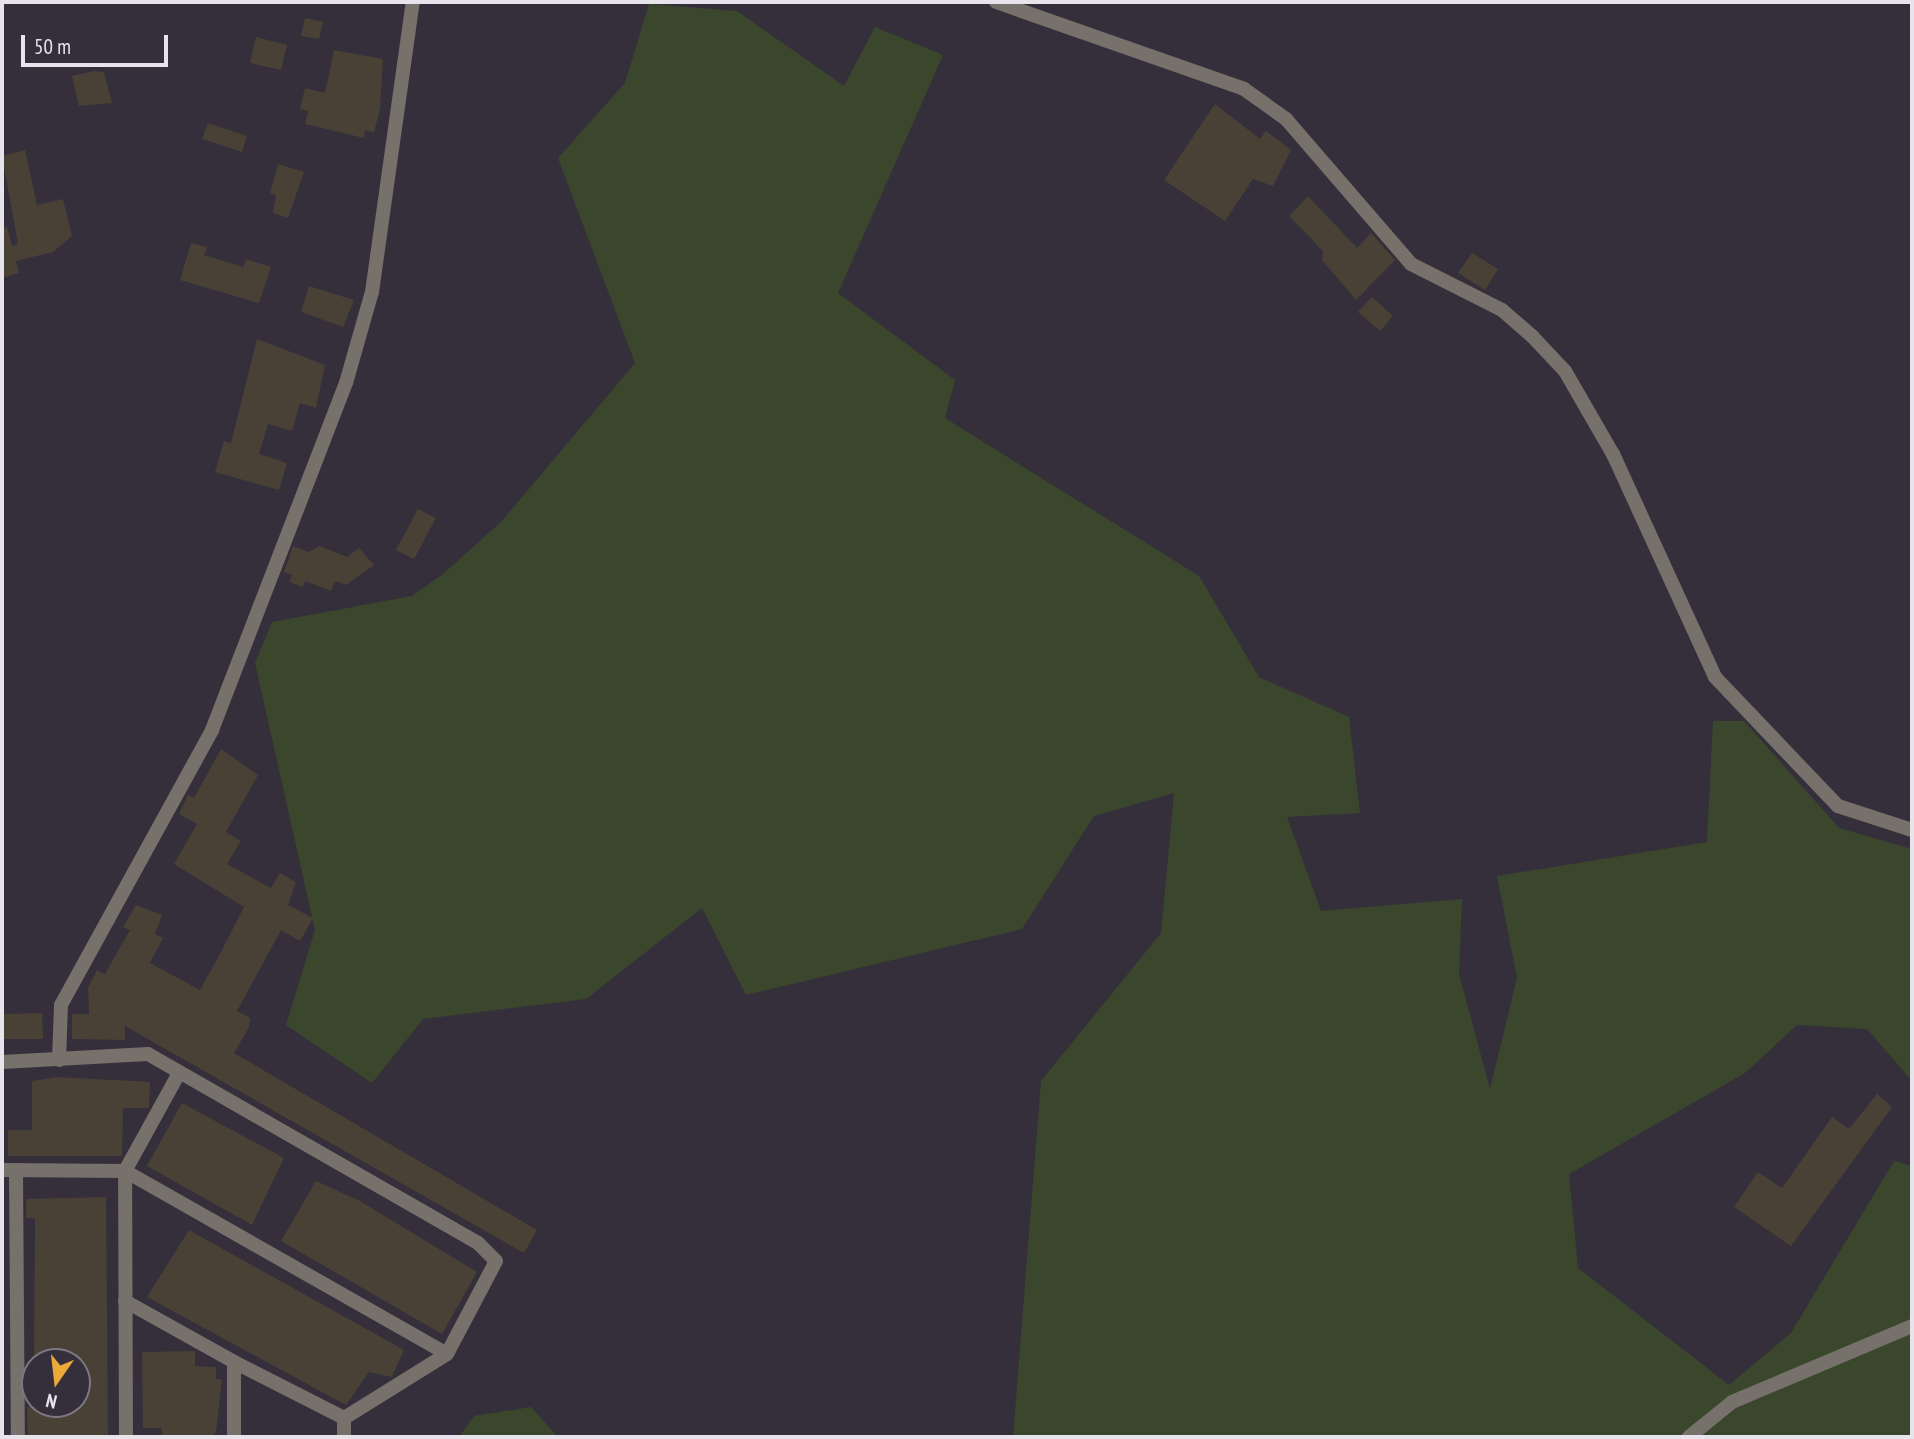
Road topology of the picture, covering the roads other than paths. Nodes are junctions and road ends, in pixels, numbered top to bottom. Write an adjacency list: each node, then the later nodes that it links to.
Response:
1 (413, 2): 4 (street)
2 (996, 2): 3 (street)
3 (1912, 830)
4 (59, 1060): 5 (street); 6 (street)
5 (2, 1062)
6 (178, 1075): 8 (street); 11 (street)
7 (9, 1170): 8 (street); 14 (street)
8 (125, 1171): 9 (street); 11 (street)
9 (125, 1301): 12 (street); 15 (street)
10 (1912, 1326): 18 (street)
11 (447, 1354): 13 (street)
12 (234, 1362): 13 (street); 16 (street)
13 (344, 1418): 17 (street)
14 (18, 1437)
15 (126, 1437)
16 (234, 1437)
17 (344, 1437)
18 (1689, 1437)

